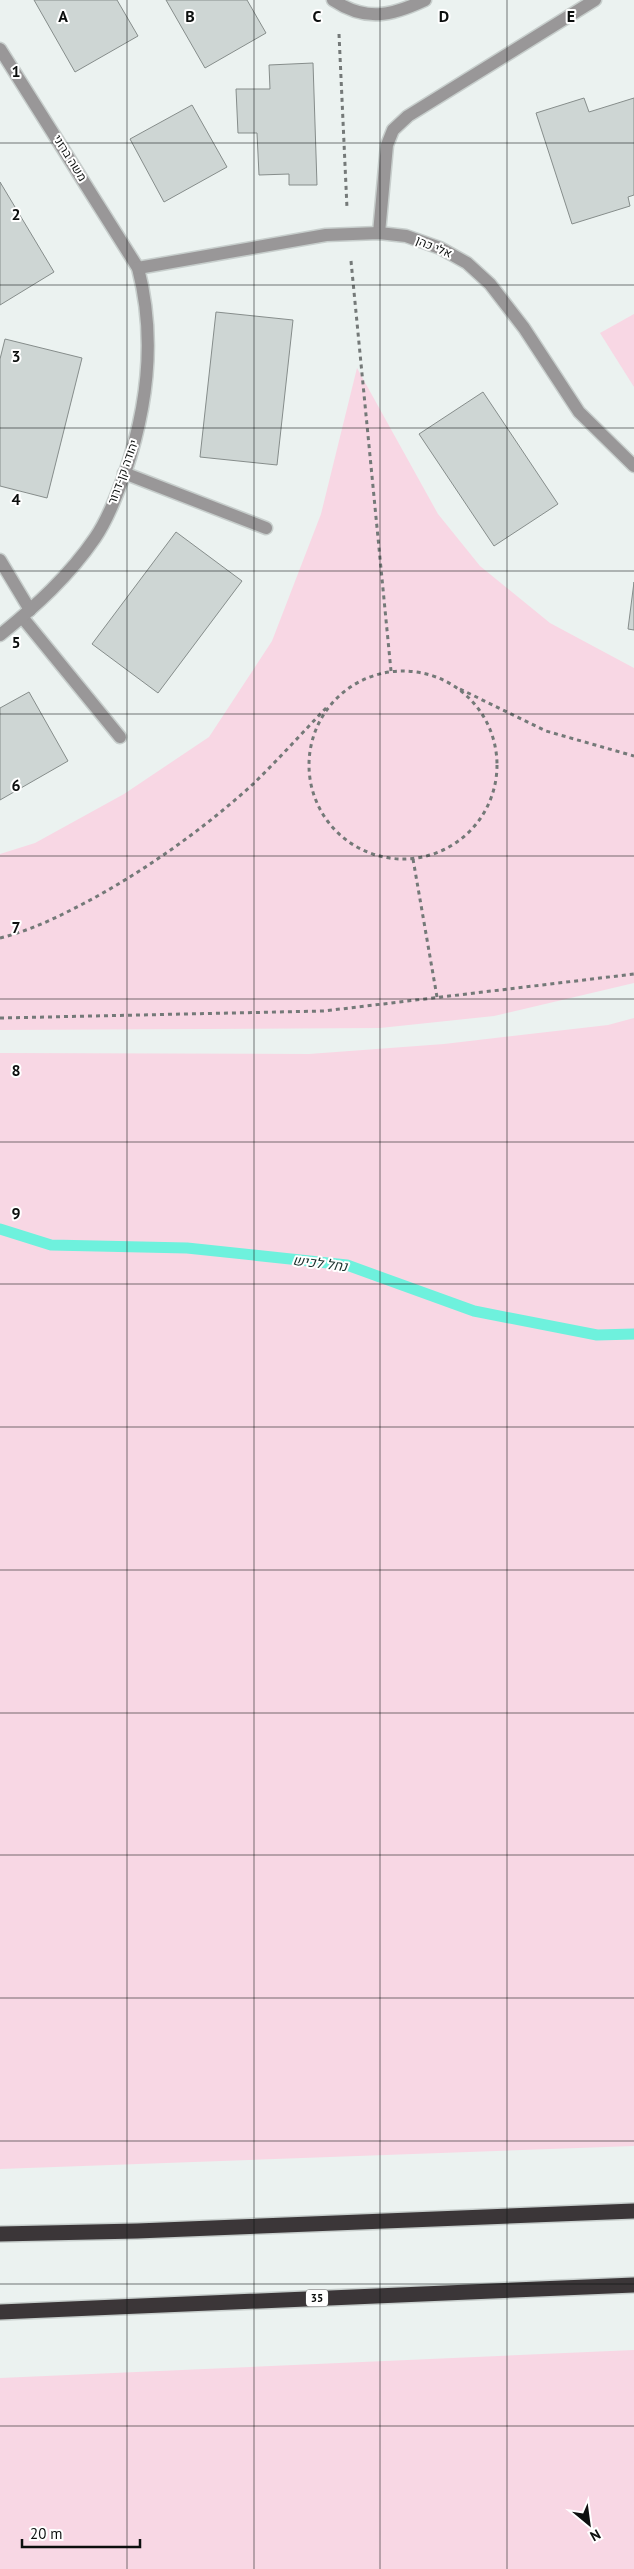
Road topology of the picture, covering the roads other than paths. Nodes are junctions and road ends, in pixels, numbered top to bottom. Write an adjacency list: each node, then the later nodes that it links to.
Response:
1 (425, 0): 3 (street)
2 (595, 0): 5 (street)
3 (336, 2)
4 (0, 49): 6 (street, משה ברזני)
5 (379, 234): 6 (street, אלי כהן); 7 (street, אלי כהן)
6 (138, 268): 8 (street, יהודה קן-דרור)
7 (634, 466)
8 (124, 473): 9 (street); 11 (street, יהודה קן-דרור)
9 (266, 528)
10 (0, 560): 11 (street)
11 (26, 614): 12 (street, יהודה קן-דרור); 13 (street)
12 (0, 635)
13 (120, 737)
14 (634, 2211): 15 (highway)
15 (0, 2234)
16 (634, 2285): 17 (highway, 35)
17 (0, 2312)

